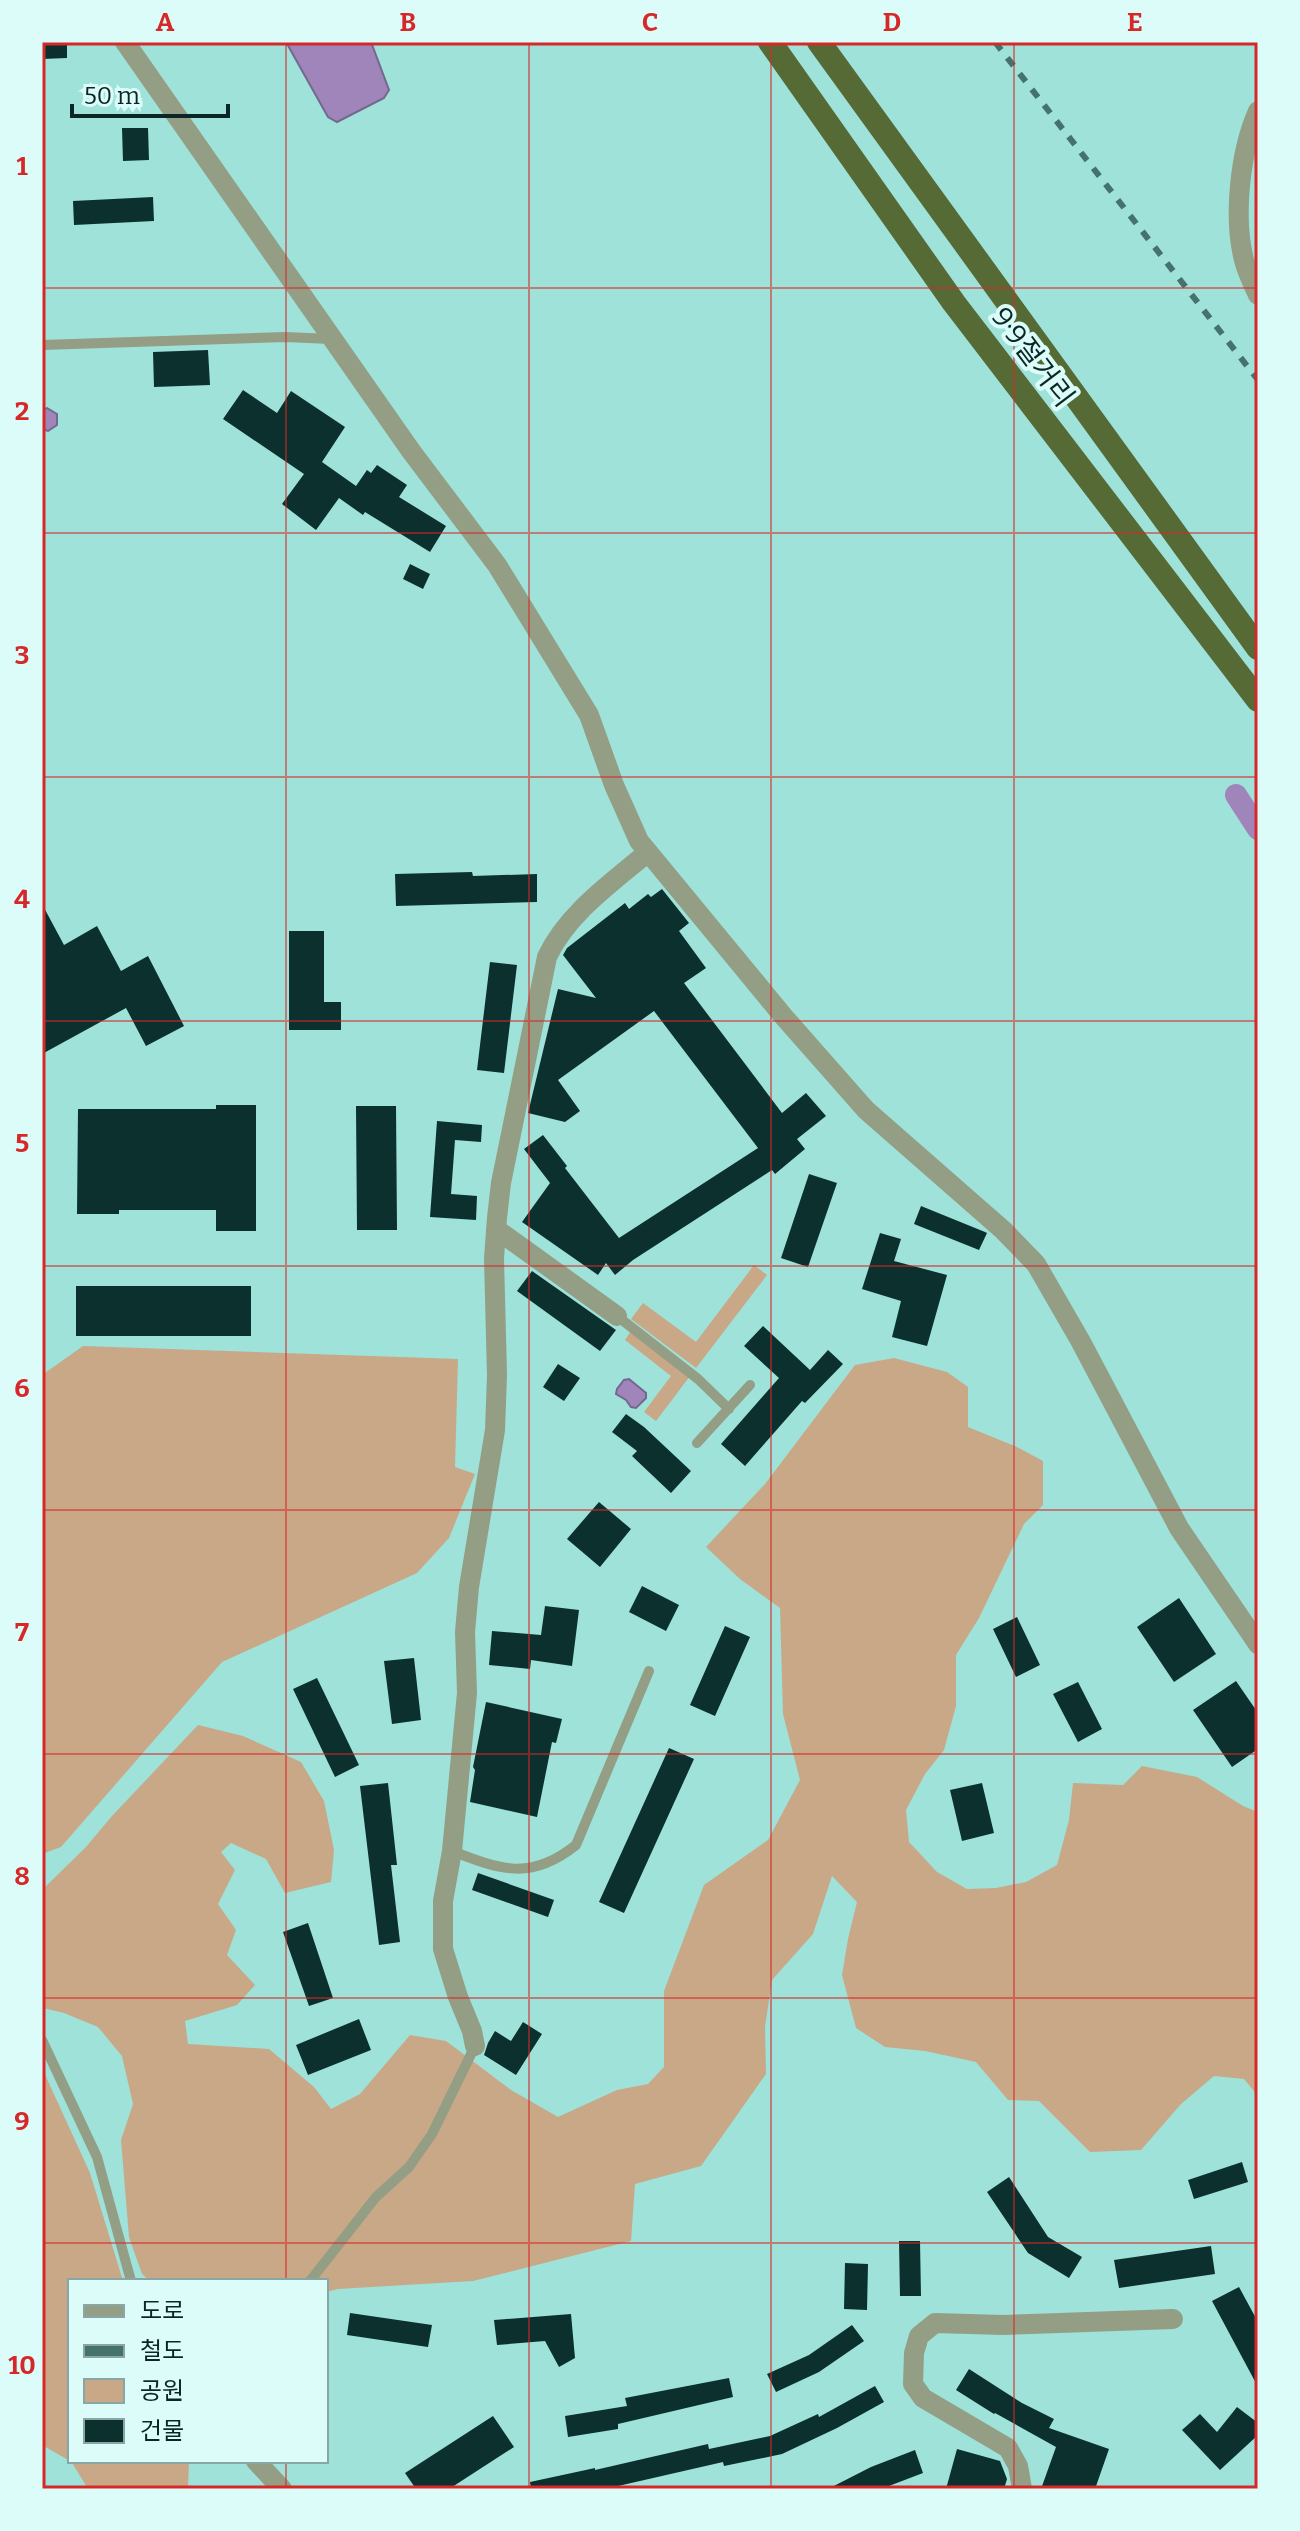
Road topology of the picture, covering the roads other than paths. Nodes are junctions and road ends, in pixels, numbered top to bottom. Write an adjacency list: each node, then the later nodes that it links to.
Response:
1 (125, 42): 6 (street)
2 (770, 42): 9 (highway, 9·9절거리)
3 (819, 42): 8 (highway, 9·9절거리)
4 (1258, 111): 5 (street)
5 (1258, 295)
6 (331, 339): 7 (lane); 10 (street)
7 (42, 345)
8 (1258, 648)
9 (1258, 700)
10 (647, 853): 11 (street); 16 (street)
11 (496, 1229): 12 (street); 18 (street)
12 (617, 1316): 14 (lane)
13 (750, 1385): 14 (lane)
14 (729, 1409): 15 (lane)
15 (697, 1443)
16 (1258, 1644)
17 (649, 1671): 18 (lane)
18 (452, 1851): 20 (street)
19 (42, 2040): 21 (lane)
20 (475, 2046): 22 (lane)
21 (130, 2279)
22 (312, 2279)
23 (1173, 2319): 26 (street)
24 (258, 2463): 25 (street)
25 (282, 2489)
26 (1022, 2489)

